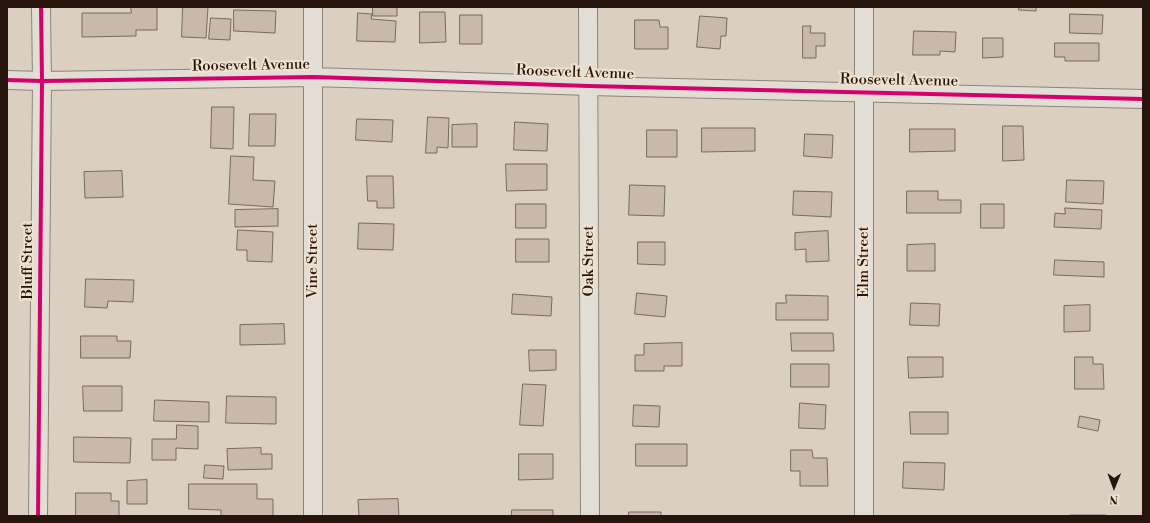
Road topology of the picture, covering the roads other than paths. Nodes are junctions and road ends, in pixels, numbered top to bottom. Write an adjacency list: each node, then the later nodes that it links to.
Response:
1 (41, 7): 7 (street, Bluff Street)
2 (313, 7): 5 (street, Vine Street)
3 (588, 7): 8 (street, Oak Street)
4 (864, 7): 9 (street, Elm Street)
5 (314, 77): 7 (street, Roosevelt Avenue); 8 (street, Roosevelt Avenue); 12 (street, Vine Street)
6 (7, 80): 7 (street, Roosevelt Avenue)
7 (42, 81): 11 (street, Bluff Street)
8 (589, 86): 9 (street, Roosevelt Avenue); 13 (street, Oak Street)
9 (864, 92): 10 (street, Roosevelt Avenue); 14 (street, Elm Street)
10 (1143, 100)
11 (38, 516)
12 (313, 516)
13 (590, 516)
14 (864, 516)

